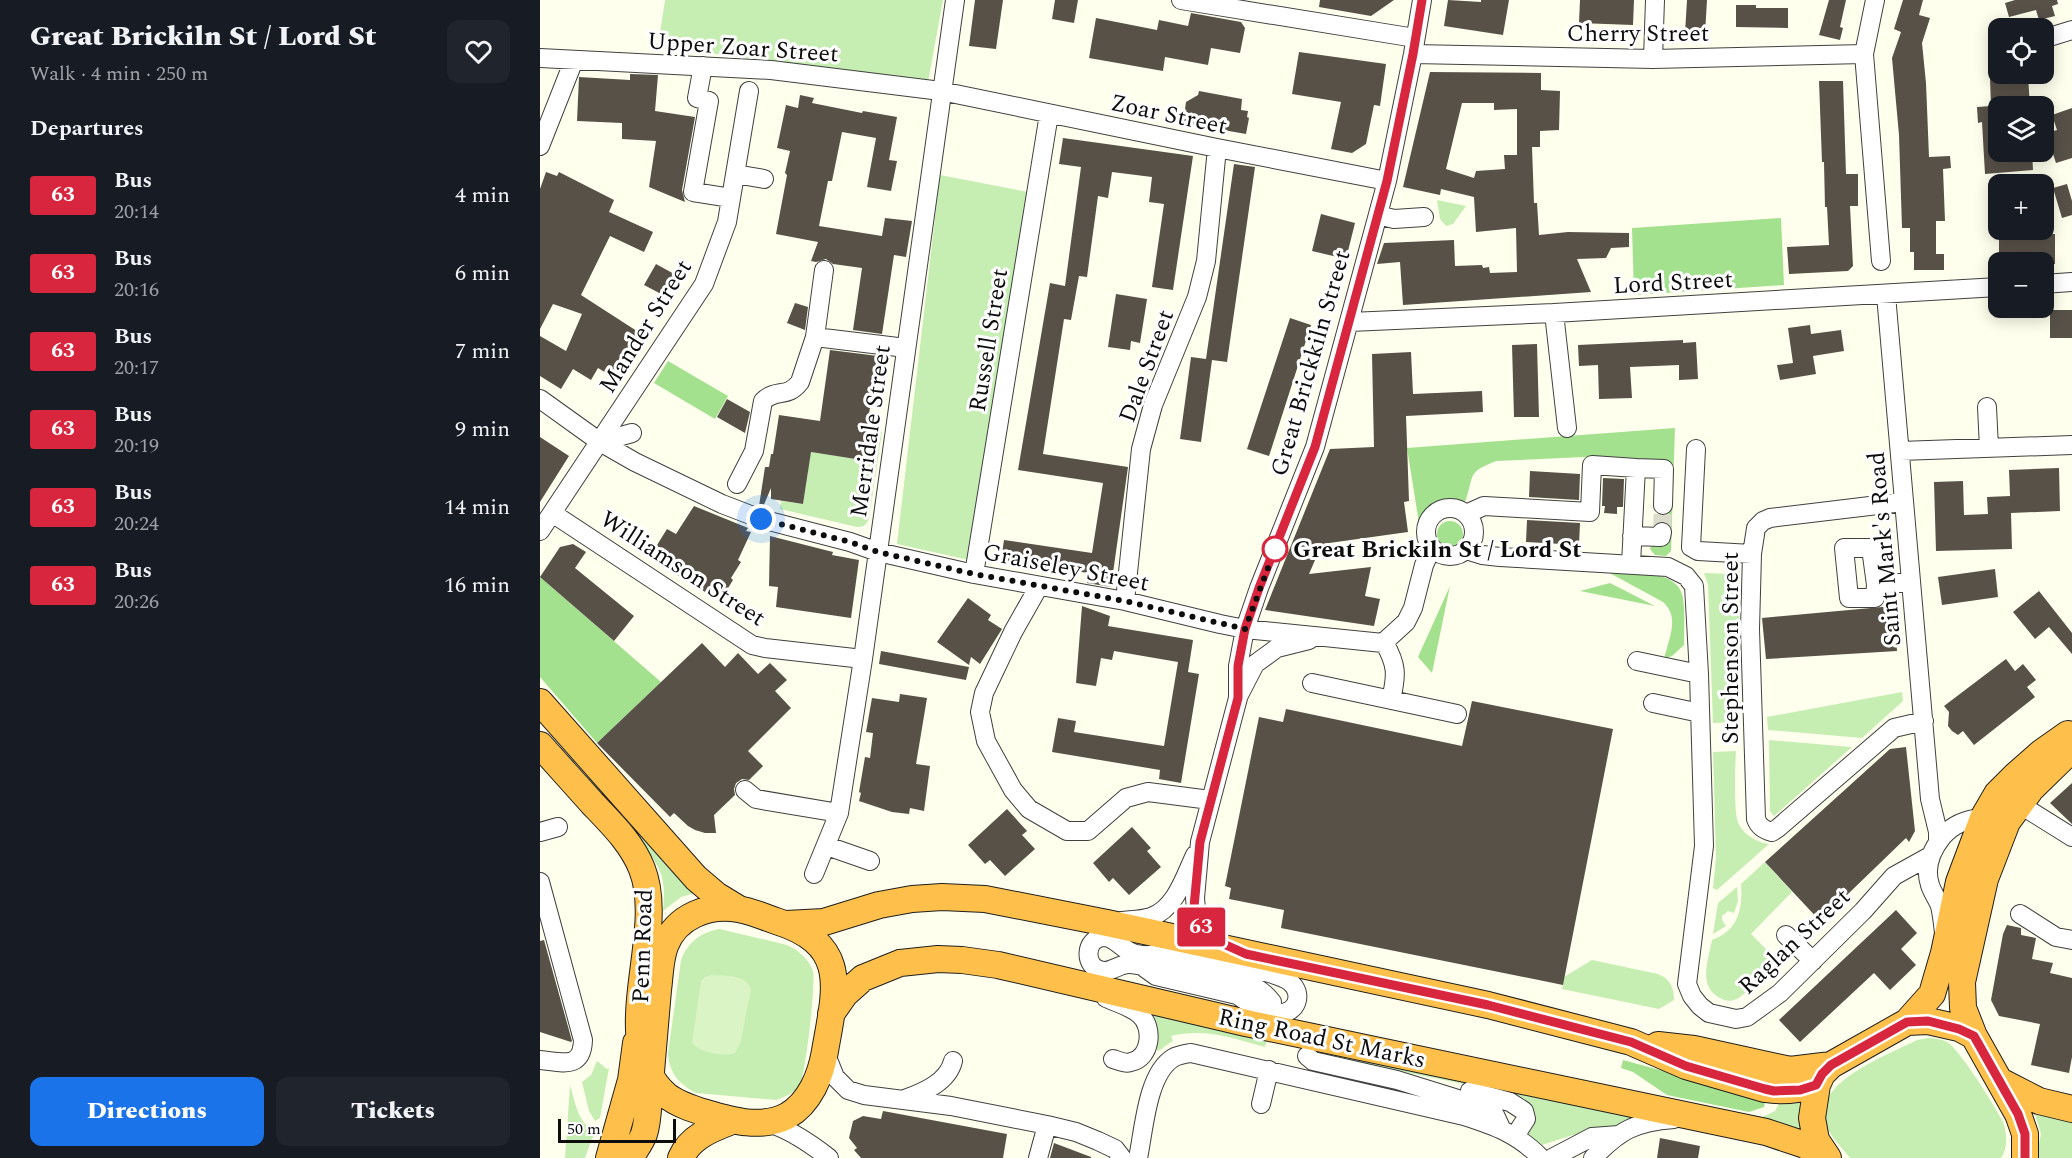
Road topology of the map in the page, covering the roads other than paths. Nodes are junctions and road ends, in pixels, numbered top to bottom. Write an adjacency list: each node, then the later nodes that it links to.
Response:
1 (955, 0): 15 (street, Merridale Street)
2 (1181, 0): 8 (street, Cherry Street)
3 (1422, 0): 8 (street, Great Brickkiln Street)
4 (1655, 0): 11 (street)
5 (1875, 0): 9 (street)
6 (2068, 26): 7 (street)
7 (2054, 33)
8 (1414, 46): 11 (street, Cherry Street); 22 (street, Great Brickkiln Street)
9 (1864, 54): 11 (street, Cherry Street); 26 (street)
10 (540, 58): 12 (street, Upper Zoar Street)
11 (1653, 59)
12 (574, 60): 13 (street, Upper Zoar Street); 16 (street)
13 (703, 66): 15 (street, Upper Zoar Street); 23 (street)
14 (749, 91): 20 (street, Mander Street)
15 (941, 91): 17 (street, Zoar Street); 35 (street, Merridale Street)
16 (546, 114): 18 (street)
17 (1049, 114): 19 (street, Zoar Street); 59 (street, Russell Street)
18 (540, 146)
19 (1217, 148): 22 (street, Zoar Street); 63 (street, Dale Street)
20 (735, 174): 21 (street); 23 (street, Mander Street)
21 (764, 179)
22 (1387, 181): 24 (street, Great Brickkiln Street)
23 (731, 198): 40 (street, Mander Street)
24 (1378, 215): 25 (street); 33 (street, Great Brickkiln Street)
25 (1424, 217)
26 (1881, 261)
27 (824, 270): 34 (street)
28 (2072, 282): 29 (street)
29 (2054, 283)
30 (1988, 288): 31 (street, Lord Street)
31 (1886, 295): 32 (street, Lord Street); 44 (street, Saint Mark's Road)
32 (1554, 313): 33 (street, Lord Street); 38 (street)
33 (1350, 321): 64 (street, Great Brickkiln Street)
34 (816, 337): 35 (street); 46 (street)
35 (906, 348): 56 (street, Merridale Street)
36 (540, 399): 40 (street, Graiseley Street)
37 (1987, 407): 42 (street)
38 (1567, 428)
39 (632, 433): 40 (street)
40 (600, 442): 49 (street, Mander Street); 56 (street, Graiseley Street)
41 (2072, 445): 42 (street)
42 (1989, 448): 44 (street)
43 (1696, 449): 57 (street)
44 (1899, 451): 47 (street, Saint Mark's Road)
45 (1636, 468): 48 (street); 50 (street); 53 (street)
46 (736, 484)
47 (1903, 502): 57 (street, Stephenson Street); 60 (street, Saint Mark's Road)
48 (1663, 505)
49 (552, 513): 51 (street, Mander Street); 67 (street, Williamson Street)
50 (1466, 514): 54 (street); 55 (street)
51 (540, 531)
52 (1662, 532): 53 (street)
53 (1632, 536): 58 (street)
54 (1432, 548): 55 (street); 66 (street)
55 (1466, 550): 58 (street, Raglan Street)
56 (878, 552): 59 (street, Graiseley Street); 67 (street, Merridale Street)
57 (1752, 554): 77 (street, Stephenson Street)
58 (1631, 564): 69 (street, Raglan Street)
59 (974, 574): 62 (street, Graiseley Street)
60 (1911, 582): 61 (street); 77 (street, Saint Mark's Road)
61 (1876, 585)
62 (1039, 586): 63 (street, Graiseley Street); 83 (street)
63 (1125, 601): 64 (street, Graiseley Street)
64 (1245, 629): 65 (street, Graiseley Street); 71 (street, Great Brickkiln Street)
65 (1319, 637): 66 (street, Graiseley Street); 71 (street)
66 (1384, 642): 72 (street)
67 (863, 659): 85 (street, Merridale Street)
68 (1637, 661): 69 (street)
69 (1699, 674): 75 (street, Raglan Street)
70 (1312, 683): 72 (street)
71 (1238, 698): 83 (street, Great Brickkiln Street)
72 (1391, 700): 76 (street)
73 (540, 702): 96 (highway, Penn Road)
74 (1653, 703): 75 (street)
75 (1701, 713): 105 (street, Raglan Street)
76 (1457, 714)
77 (1924, 721): 82 (street, Saint Mark's Road)
78 (2072, 732): 86 (highway)
79 (540, 745): 110 (highway, Penn Road)
80 (2072, 749): 84 (highway)
81 (745, 790): 85 (street)
82 (1930, 799): 86 (street); 89 (street, Saint Mark's Road)
83 (1210, 800): 88 (street, Great Brickkiln Street)
84 (2019, 804): 87 (street); 111 (highway)
85 (839, 813): 90 (street, Merridale Street)
86 (1974, 820): 89 (street); 102 (highway)
87 (2072, 837)
88 (1200, 842): 98 (street); 103 (street, Great Brickkiln Street)
89 (1938, 844): 94 (street, Saint Mark's Road); 95 (street)
90 (827, 846): 91 (street); 92 (street, Merridale Street)
91 (870, 861)
92 (814, 874)
93 (540, 882): 115 (street)
94 (1929, 883): 95 (street, Raglan Street); 102 (street, Saint Mark's Road)
95 (1886, 885): 105 (street, Raglan Street)
96 (740, 909): 99 (highway); 118 (highway)
97 (2020, 914): 101 (street)
98 (1107, 923): 99 (highway); 103 (highway)
99 (786, 924): 108 (highway)
100 (1786, 935): 105 (street)
101 (2072, 940)
102 (1944, 953): 109 (highway)
103 (1246, 954): 119 (highway)
104 (1143, 961): 104 (street); 107 (street)
105 (1813, 961)
106 (1076, 984): 108 (highway, Ring Road St Marks); 114 (street); 125 (highway, Ring Road St Marks)
107 (1272, 1002)
108 (831, 1014): 112 (highway)
109 (1907, 1022): 111 (highway); 119 (highway)
110 (638, 1028): 118 (highway, Penn Road); 131 (highway)
111 (1974, 1036): 121 (highway)
112 (825, 1052): 122 (street); 127 (highway)
113 (1307, 1056): 120 (street)
114 (1113, 1059)
115 (540, 1060)
116 (953, 1061): 122 (street)
117 (1264, 1068): 123 (street); 129 (street); 137 (street)
118 (651, 1075): 126 (highway); 132 (highway)
119 (1824, 1075): 141 (highway)
120 (1397, 1080): 129 (street); 129 (street)
121 (2000, 1081): 124 (highway); 142 (highway)
122 (903, 1100): 128 (street)
123 (1256, 1102)
124 (2072, 1108)
125 (1697, 1118): 130 (street); 141 (highway, Ring Road St Marks)
126 (732, 1121): 127 (highway); 133 (highway)
127 (768, 1124): 134 (street)
128 (1047, 1125): 135 (street); 136 (street)
129 (1508, 1132): 138 (street)
130 (1619, 1135): 139 (street); 140 (street)
131 (609, 1158)
132 (630, 1158)
133 (681, 1158)
134 (829, 1158)
135 (1038, 1158)
136 (1122, 1158)
137 (1138, 1158)
138 (1541, 1158)
139 (1552, 1158)
140 (1593, 1158)
141 (1826, 1158)
142 (2025, 1158)

